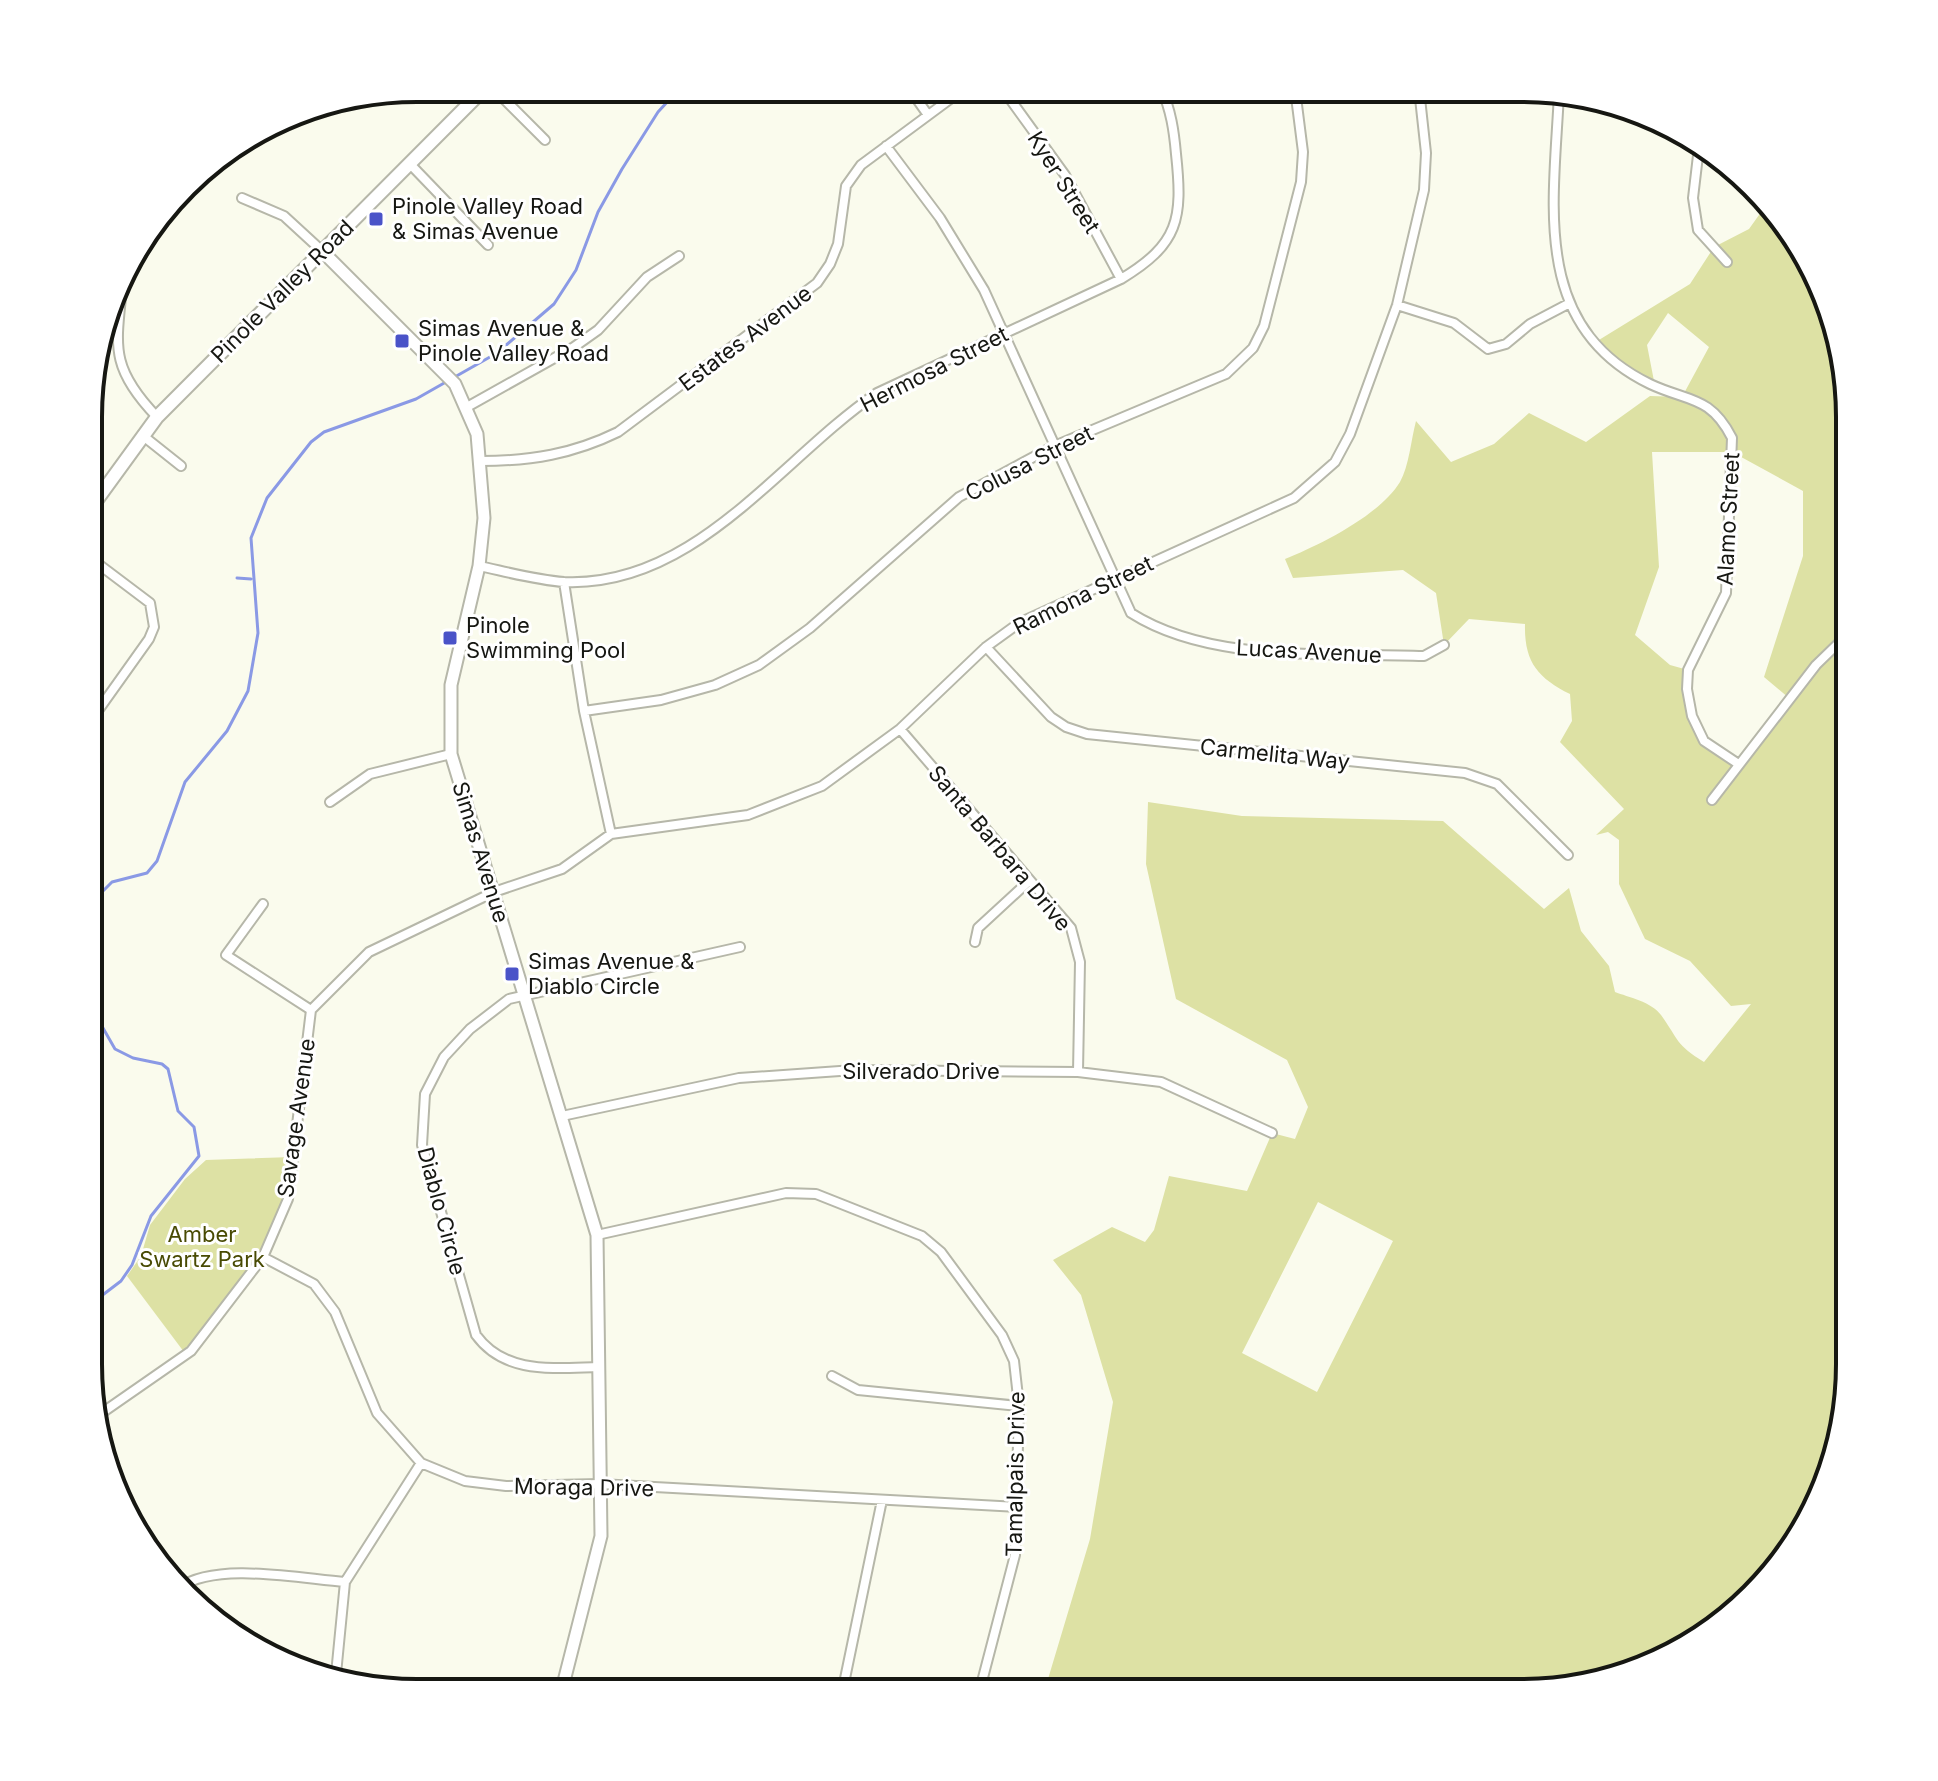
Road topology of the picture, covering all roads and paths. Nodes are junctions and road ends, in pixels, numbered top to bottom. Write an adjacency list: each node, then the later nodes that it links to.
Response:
1 (471, 102): 14 (main road, Pinole Valley Road)
2 (507, 102): 11 (street)
3 (919, 102): 10 (street)
4 (946, 102): 10 (street, Estates Avenue)
5 (1012, 102): 20 (street, Kyer Street)
6 (1166, 102): 20 (street, Hermosa Street)
7 (1297, 102): 28 (street, Colusa Street)
8 (1420, 102): 22 (street, Ramona Street)
9 (1558, 105): 21 (street, Alamo Street)
10 (928, 115): 12 (street, Estates Avenue)
11 (545, 140)
12 (886, 146): 24 (street, Lucas Avenue); 29 (street, Estates Avenue)
13 (1698, 156): 19 (street)
14 (410, 164): 16 (street); 17 (main road, Pinole Valley Road)
15 (242, 198): 17 (street, Simas Avenue)
16 (488, 245)
17 (321, 250): 25 (street, Simas Avenue); 26 (main road, Pinole Valley Road)
18 (679, 256): 25 (street)
19 (1727, 262)
20 (1121, 279): 24 (street, Hermosa Street)
21 (1568, 304): 22 (street); 43 (street, Alamo Street)
22 (1397, 305): 34 (street, Ramona Street)
23 (121, 309): 26 (street)
24 (1003, 335): 28 (street, Lucas Avenue); 35 (street, Hermosa Street)
25 (466, 404): 29 (street, Simas Avenue)
26 (157, 417): 27 (main road, Pinole Valley Road)
27 (142, 435): 30 (street); 31 (main road, Pinole Valley Road)
28 (1052, 447): 34 (street, Lucas Avenue); 40 (street, Colusa Street)
29 (481, 461): 32 (street, Simas Avenue)
30 (181, 466)
31 (102, 492)
32 (479, 566): 35 (street, Hermosa Street); 42 (street, Simas Avenue)
33 (102, 567): 39 (street)
34 (1115, 578): 36 (street, Lucas Avenue); 38 (street, Ramona Street)
35 (564, 582): 40 (street)
36 (1444, 645)
37 (1836, 646): 43 (street)
38 (986, 647): 41 (street, Ramona Street); 47 (street, Carmelita Way)
39 (102, 704)
40 (584, 711): 46 (street)
41 (900, 729): 46 (street, Ramona Street); 48 (street, Santa Barbara Drive)
42 (451, 754): 45 (street); 49 (street, Simas Avenue)
43 (1737, 763): 44 (street)
44 (1712, 800)
45 (330, 802)
46 (611, 834): 49 (street, Ramona Street)
47 (1568, 855)
48 (1029, 881): 51 (street); 55 (street, Santa Barbara Drive)
49 (494, 892): 53 (street, Simas Avenue); 54 (street, Savage Avenue)
50 (263, 904): 54 (street)
51 (975, 942)
52 (740, 947): 53 (street, Diablo Circle)
53 (524, 994): 56 (street, Simas Avenue); 60 (street, Diablo Circle)
54 (311, 1010): 59 (street, Savage Avenue)
55 (1078, 1072): 56 (street, Silverado Drive); 57 (street, Silverado Drive)
56 (562, 1116): 58 (street, Simas Avenue)
57 (1272, 1133)
58 (597, 1235): 60 (street, Simas Avenue); 62 (street, Tamalpais Drive)
59 (263, 1257): 63 (street, Savage Avenue); 64 (street, Moraga Drive)
60 (599, 1367): 65 (street, Simas Avenue)
61 (832, 1376): 62 (street)
62 (1019, 1406): 67 (street, Tamalpais Drive)
63 (106, 1410)
64 (421, 1463): 65 (street, Moraga Drive); 69 (street)
65 (600, 1484): 66 (street, Moraga Drive); 71 (street, Simas Avenue)
66 (882, 1500): 67 (street, Moraga Drive); 72 (street)
67 (1019, 1507): 73 (street, Tamalpais Drive)
68 (190, 1582): 69 (street)
69 (345, 1582): 70 (street)
70 (337, 1668)
71 (565, 1679)
72 (845, 1679)
73 (983, 1679)

